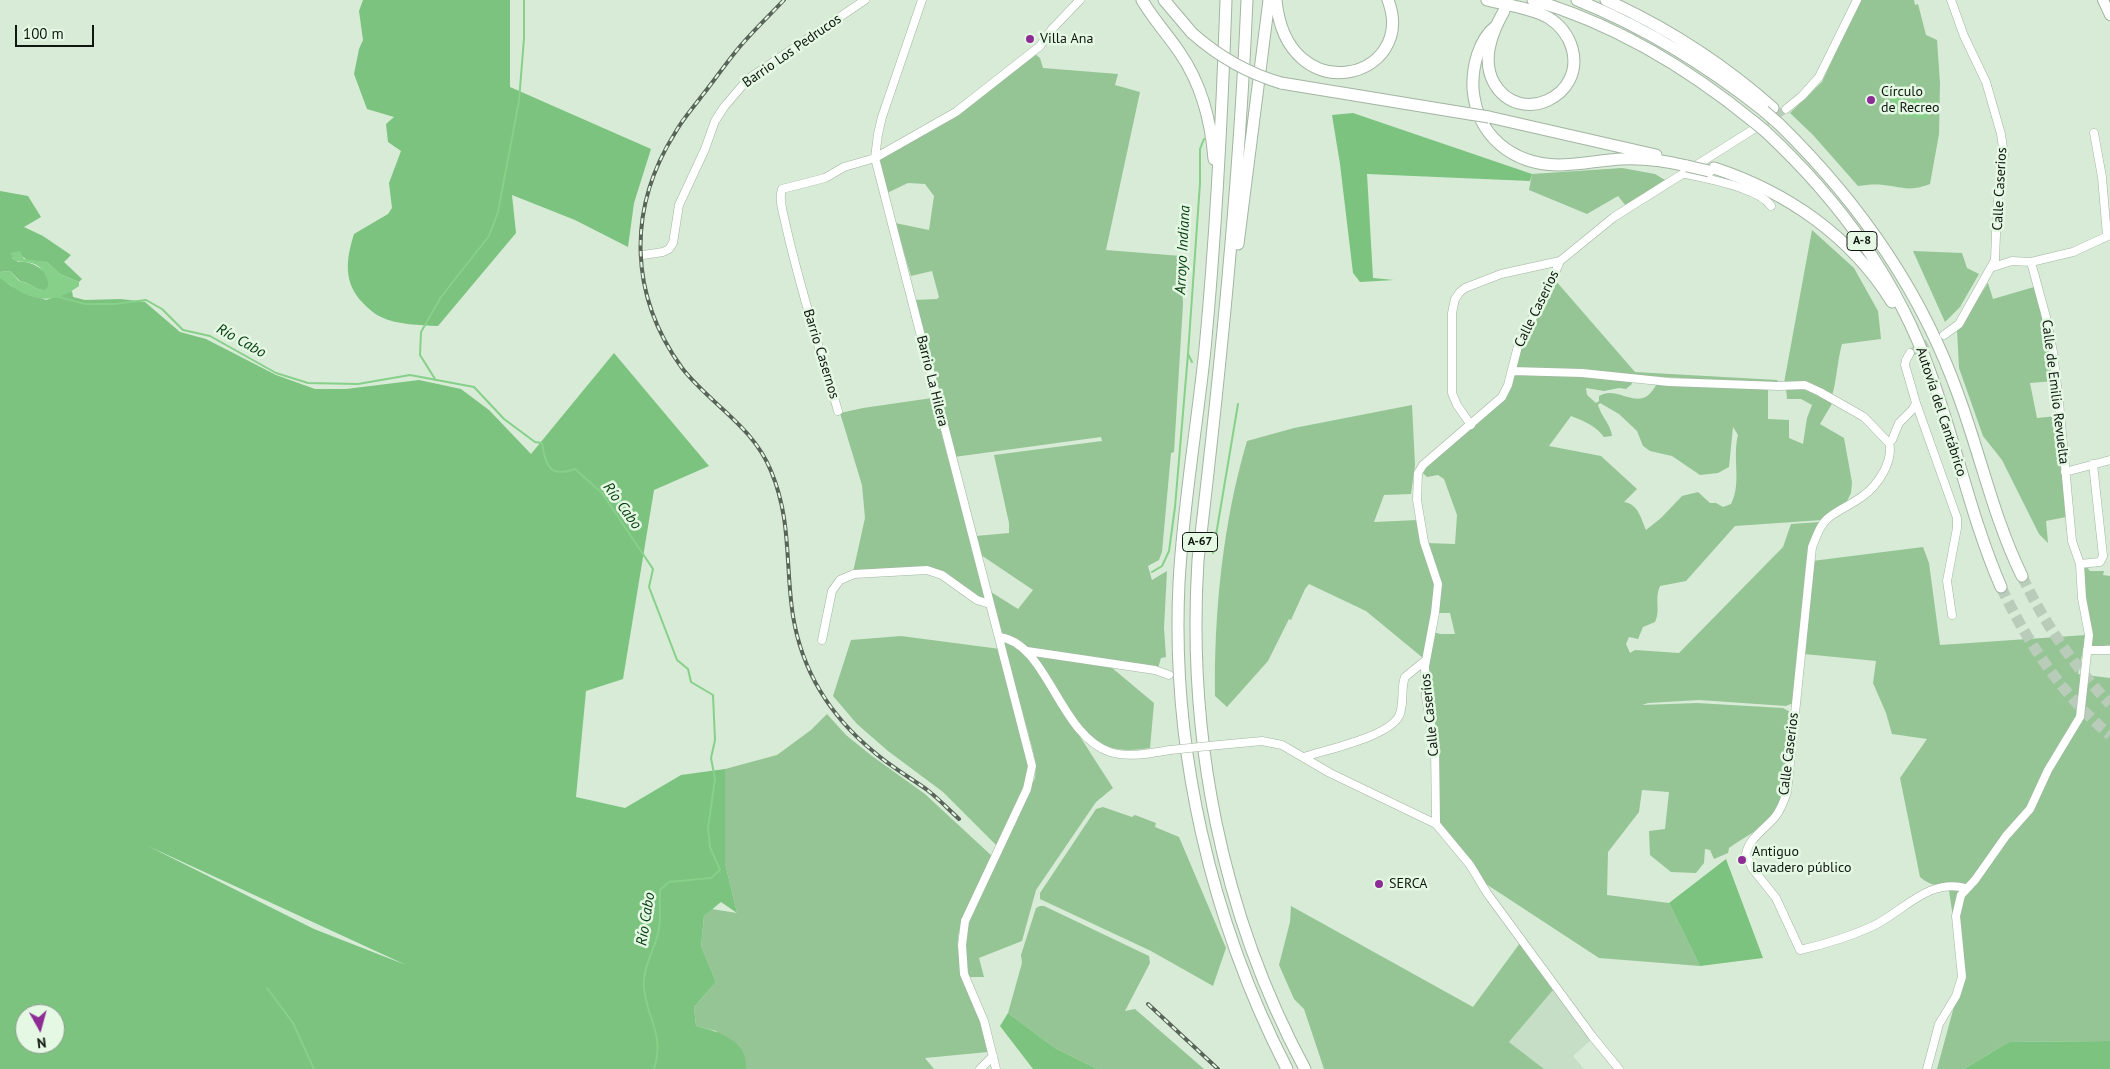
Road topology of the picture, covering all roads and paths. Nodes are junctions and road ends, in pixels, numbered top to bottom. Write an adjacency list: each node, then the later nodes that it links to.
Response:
1 (866, 0): 31 (street, Barrio Los Pedrucos)
2 (922, 0): 27 (street, Barrio La Hilera)
3 (1080, 0): 27 (street)
4 (1142, 0): 36 (highway)
5 (1164, 0): 28 (highway, bridge)
6 (1226, 0): 36 (highway, A-67)
7 (1246, 0): 44 (highway, A-67)
8 (1269, 0): 44 (highway)
9 (1276, 0): 10 (highway)
10 (1388, 0)
11 (1487, 0): 21 (highway)
12 (1533, 0): 25 (highway, Autovía del Cantábrico / A-8)
13 (1577, 0): 23 (highway, Autovía del Cantábrico / A-8)
14 (1606, 0): 22 (highway)
15 (1622, 0): 22 (highway)
16 (1857, 0): 24 (street)
17 (1951, 0): 34 (street, Calle Caserios)
18 (2103, 0): 20 (main road)
19 (1504, 11): 21 (highway)
20 (2110, 15)
21 (1496, 26): 28 (highway)
22 (1706, 54): 23 (highway)
23 (1768, 110): 24 (highway, Autovía del Cantábrico / A-8, bridge)
24 (1784, 118): 49 (highway, Autovía del Cantábrico / A-8)
25 (1758, 127): 28 (street); 41 (highway, Autovía del Cantábrico / A-8)
26 (2094, 133): 30 (street)
27 (875, 158): 40 (street, Barrio Casernos); 51 (street, Barrio La Hilera)
28 (1688, 167): 29 (street); 32 (street); 41 (highway, bridge)
29 (1771, 206)
30 (2109, 236): 33 (street)
31 (643, 255)
32 (1560, 261): 38 (street, Calle Caserios); 42 (street, Calle Caserios)
33 (2031, 262): 34 (street); 47 (street, Calle de Emilio Revuelta)
34 (1993, 267): 35 (street, Calle Caserios)
35 (1944, 334)
36 (1205, 350): 66 (highway, A-67)
37 (1910, 353): 39 (street)
38 (1512, 371): 42 (street, Calle Caserios); 43 (street)
39 (1916, 404): 43 (street, Calle Caserios); 52 (street)
40 (838, 411)
41 (1947, 424): 50 (highway, Autovía del Cantábrico / A-8)
42 (1471, 425): 58 (street, Calle Caseríos)
43 (1889, 442): 62 (street, Calle Caserios)
44 (1211, 451): 67 (highway, A-67)
45 (2110, 460): 46 (street, Calle de Emilio Revuelta)
46 (2093, 464): 47 (street, Calle de Emilio Revuelta); 48 (street)
47 (2065, 472): 48 (street)
48 (2080, 564): 55 (street)
49 (2022, 576)
50 (2001, 587)
51 (990, 604): 53 (street, Barrio La Hilera); 54 (street)
52 (1952, 615)
53 (999, 637): 57 (street); 63 (street, Barrio La Hilera)
54 (822, 640)
55 (2087, 650): 56 (street); 62 (street)
56 (2110, 650)
57 (1027, 652): 59 (street); 60 (street, bridge)
58 (1426, 660): 60 (street); 61 (street, Calle Caseríos)
59 (1169, 675)
60 (1304, 757): 61 (street)
61 (1436, 824): 68 (street)
62 (1966, 888): 69 (street)
63 (993, 1056): 64 (street); 65 (street, Barrio La Hilera)
64 (980, 1069)
65 (996, 1069)
66 (1287, 1069)
67 (1305, 1069)
68 (1619, 1069)
69 (1927, 1069)

